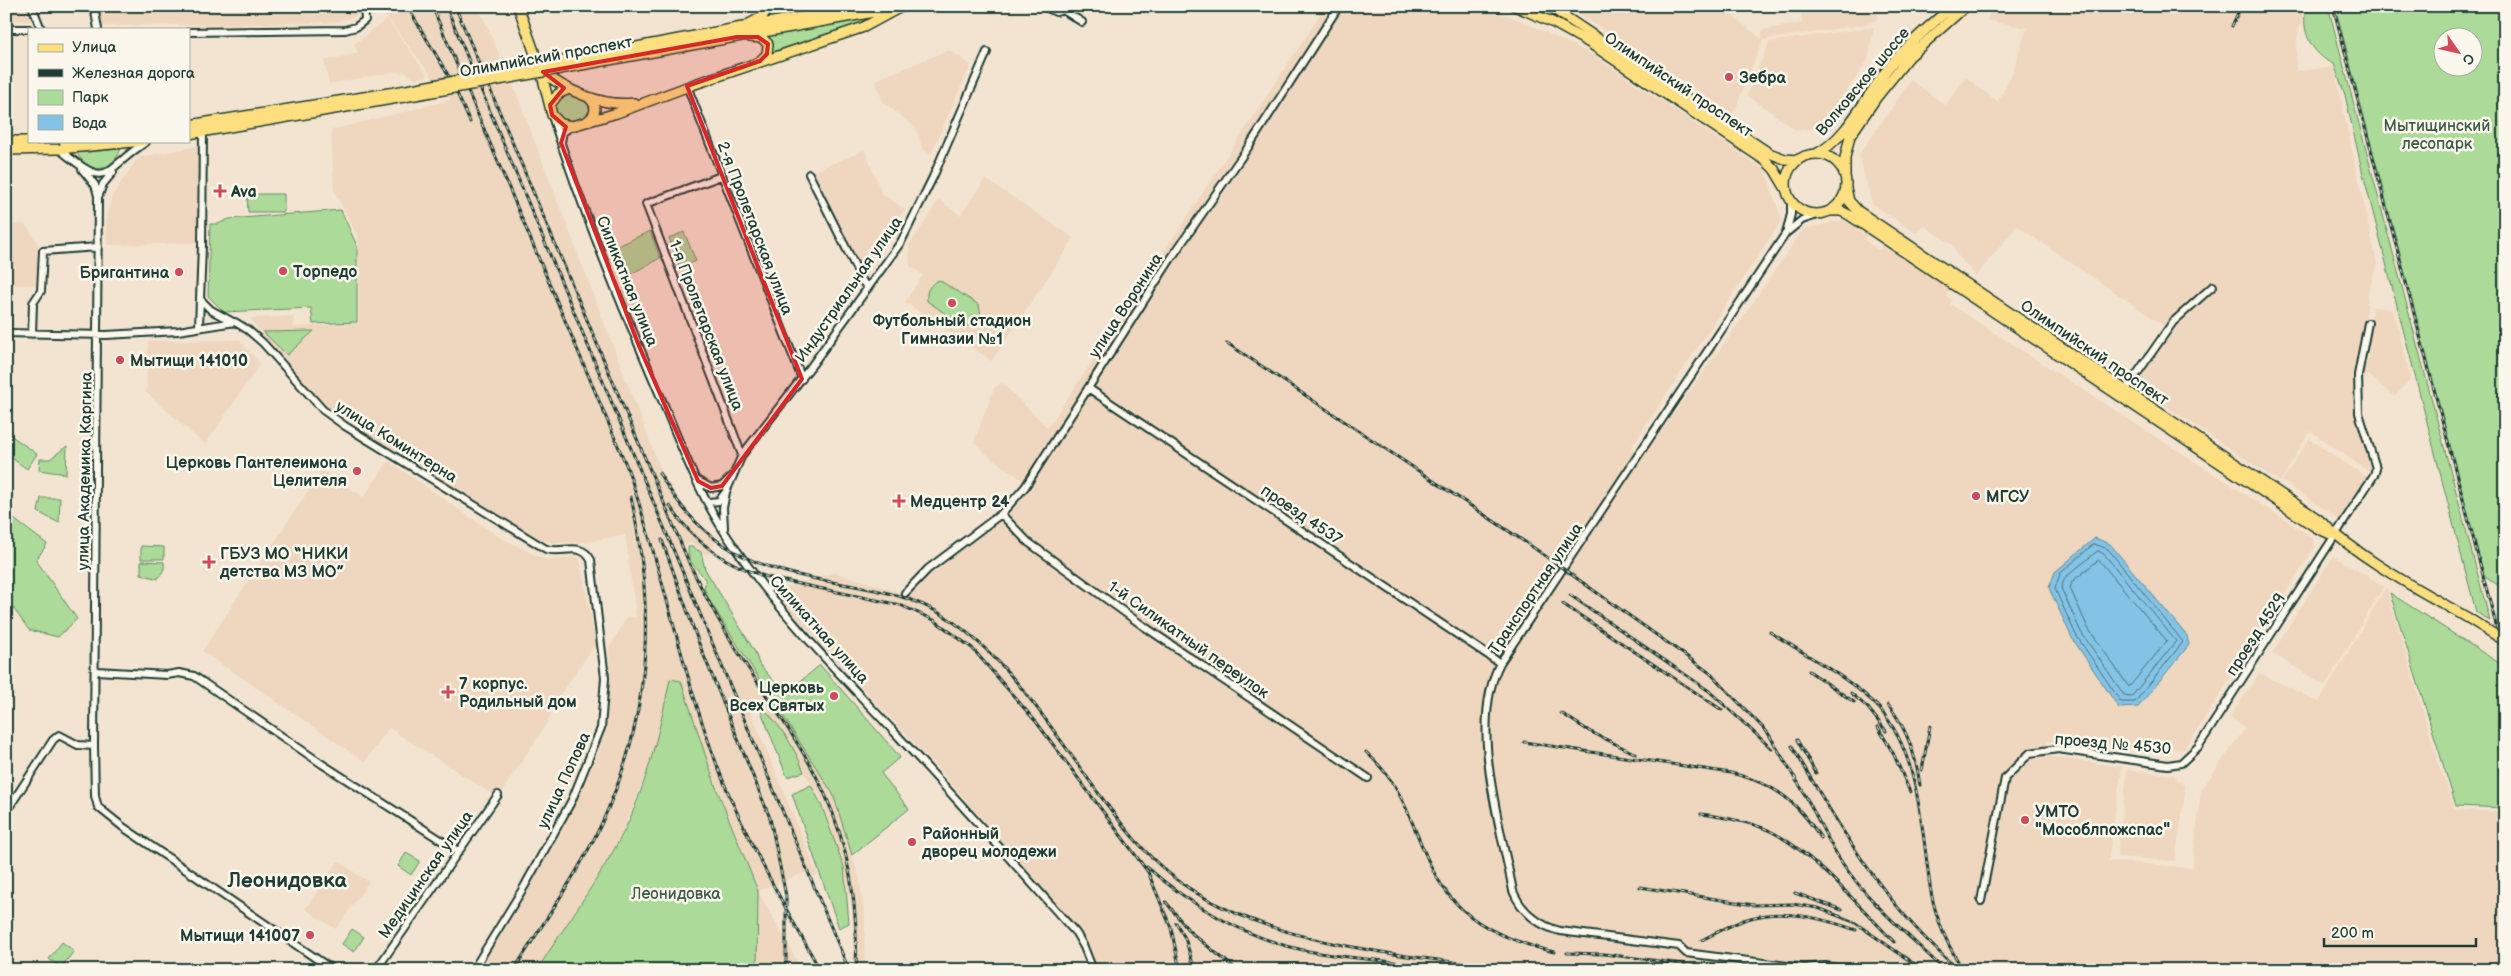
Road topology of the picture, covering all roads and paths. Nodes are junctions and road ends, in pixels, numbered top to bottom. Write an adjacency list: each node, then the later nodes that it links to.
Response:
1 (32, 6): 17 (street)
2 (94, 6): 18 (street)
3 (518, 6): 25 (main road)
4 (769, 6): 22 (main road)
5 (866, 6): 22 (main road, Олимпийский проспект)
6 (1043, 6): 16 (street)
7 (1339, 6): 71 (street, улица Воронина)
8 (1534, 6): 15 (main road)
9 (1549, 6): 47 (main road, Олимпийский проспект)
10 (1953, 6): 46 (main road, Волковское шоссе)
11 (1966, 6): 51 (main road, Волковское шоссе)
12 (364, 7): 21 (street)
13 (903, 7): 22 (main road, Олимпийский проспект); 24 (main road)
14 (1520, 7): 15 (main road, Олимпийский проспект)
15 (1538, 16): 54 (main road, Олимпийский проспект)
16 (1082, 22)
17 (41, 28)
18 (98, 28)
19 (6, 29): 20 (street)
20 (28, 29)
21 (190, 32)
22 (737, 33): 24 (main road); 28 (main road, Олимпийский проспект, bridge)
23 (987, 52): 62 (street, Индустриальная улица)
24 (760, 61): 26 (main road)
25 (541, 71): 27 (main road); 31 (main road)
26 (687, 86): 30 (main road); 52 (street, 2-я Пролетарская улица)
27 (569, 89): 29 (main road); 31 (main road)
28 (402, 94): 34 (main road, Олимпийский проспект); 36 (main road, Олимпийский проспект)
29 (583, 94): 30 (main road); 33 (main road)
30 (644, 102): 33 (main road)
31 (550, 105): 32 (main road)
32 (552, 115): 35 (main road); 43 (street, Силикатная улица)
33 (585, 123): 35 (main road)
34 (190, 125)
35 (572, 126): 43 (street)
36 (203, 132): 37 (main road, Олимпийский проспект); 63 (street)
37 (190, 134)
38 (28, 140): 39 (main road)
39 (6, 141)
40 (80, 142): 44 (main road)
41 (125, 142): 44 (main road); 48 (street)
42 (144, 142): 48 (street)
43 (560, 143): 75 (street, Силикатная улица)
44 (67, 144): 45 (main road); 49 (street); 49 (street)
45 (6, 150)
46 (1816, 154): 47 (main road); 51 (main road)
47 (1798, 160): 54 (main road)
48 (120, 164): 49 (street); 55 (street)
49 (80, 167): 55 (street)
50 (809, 174): 62 (street)
51 (1845, 175): 53 (main road)
52 (720, 176): 70 (street, 2-я Пролетарская улица); 73 (street, 1-я Пролетарская улица)
53 (1846, 188): 57 (main road); 72 (main road, Олимпийский проспект)
54 (1786, 190): 56 (main road)
55 (98, 196): 60 (street, улица Академика Каргина)
56 (1791, 200): 58 (main road); 59 (street, Транспортная улица)
57 (1830, 211): 58 (main road); 80 (main road, Олимпийский проспект)
58 (1820, 214): 59 (street, Транспортная улица)
59 (1786, 233): 84 (street, Транспортная улица)
60 (98, 247): 68 (street); 69 (street, улица Академика Каргина)
61 (2213, 286): 72 (street)
62 (868, 288): 70 (street, Индустриальная улица)
63 (200, 298): 64 (street, улица Коминтерна); 66 (street)
64 (232, 322): 66 (street); 81 (street, улица Коминтерна)
65 (2368, 323): 80 (street, проезд 4529)
66 (198, 326): 69 (street)
67 (6, 333): 68 (street)
68 (32, 334): 69 (street)
69 (99, 335): 85 (street, улица Академика Каргина)
70 (802, 379): 73 (street, Индустриальная улица)
71 (1088, 388): 78 (street, улица Воронина); 84 (street, проезд 4537)
72 (2125, 391): 80 (main road, Олимпийский проспект)
73 (742, 455): 74 (street, Индустриальная улица)
74 (734, 473): 75 (street, Индустриальная улица); 76 (street, Индустриальная улица)
75 (698, 481): 77 (street, Силикатная улица)
76 (726, 492): 77 (street); 79 (street, Индустриальная улица)
77 (709, 502): 79 (street, Силикатная улица)
78 (1001, 514): 82 (street, улица Воронина); 88 (street, 1-й Силикатный переулок)
79 (724, 531): 96 (street, Силикатная улица)
80 (2336, 537): 83 (main road, Олимпийский проспект, bridge); 87 (street, проезд 4529)
81 (587, 553): 95 (street, улица Попова)
82 (905, 593)
83 (2505, 640)
84 (1500, 663): 97 (street, Транспортная улица)
85 (96, 671): 86 (street, улица Академика Каргина); 91 (street)
86 (94, 746): 90 (street); 93 (street, улица Академика Каргина)
87 (2198, 748): 92 (street, проезд № 4530)
88 (1368, 778)
89 (498, 795): 91 (street, Медицинская улица)
90 (6, 812)
91 (458, 850): 94 (street, Медицинская улица)
92 (1980, 901)
93 (333, 970)
94 (376, 970)
95 (473, 970)
96 (1093, 970)
97 (1851, 970)

